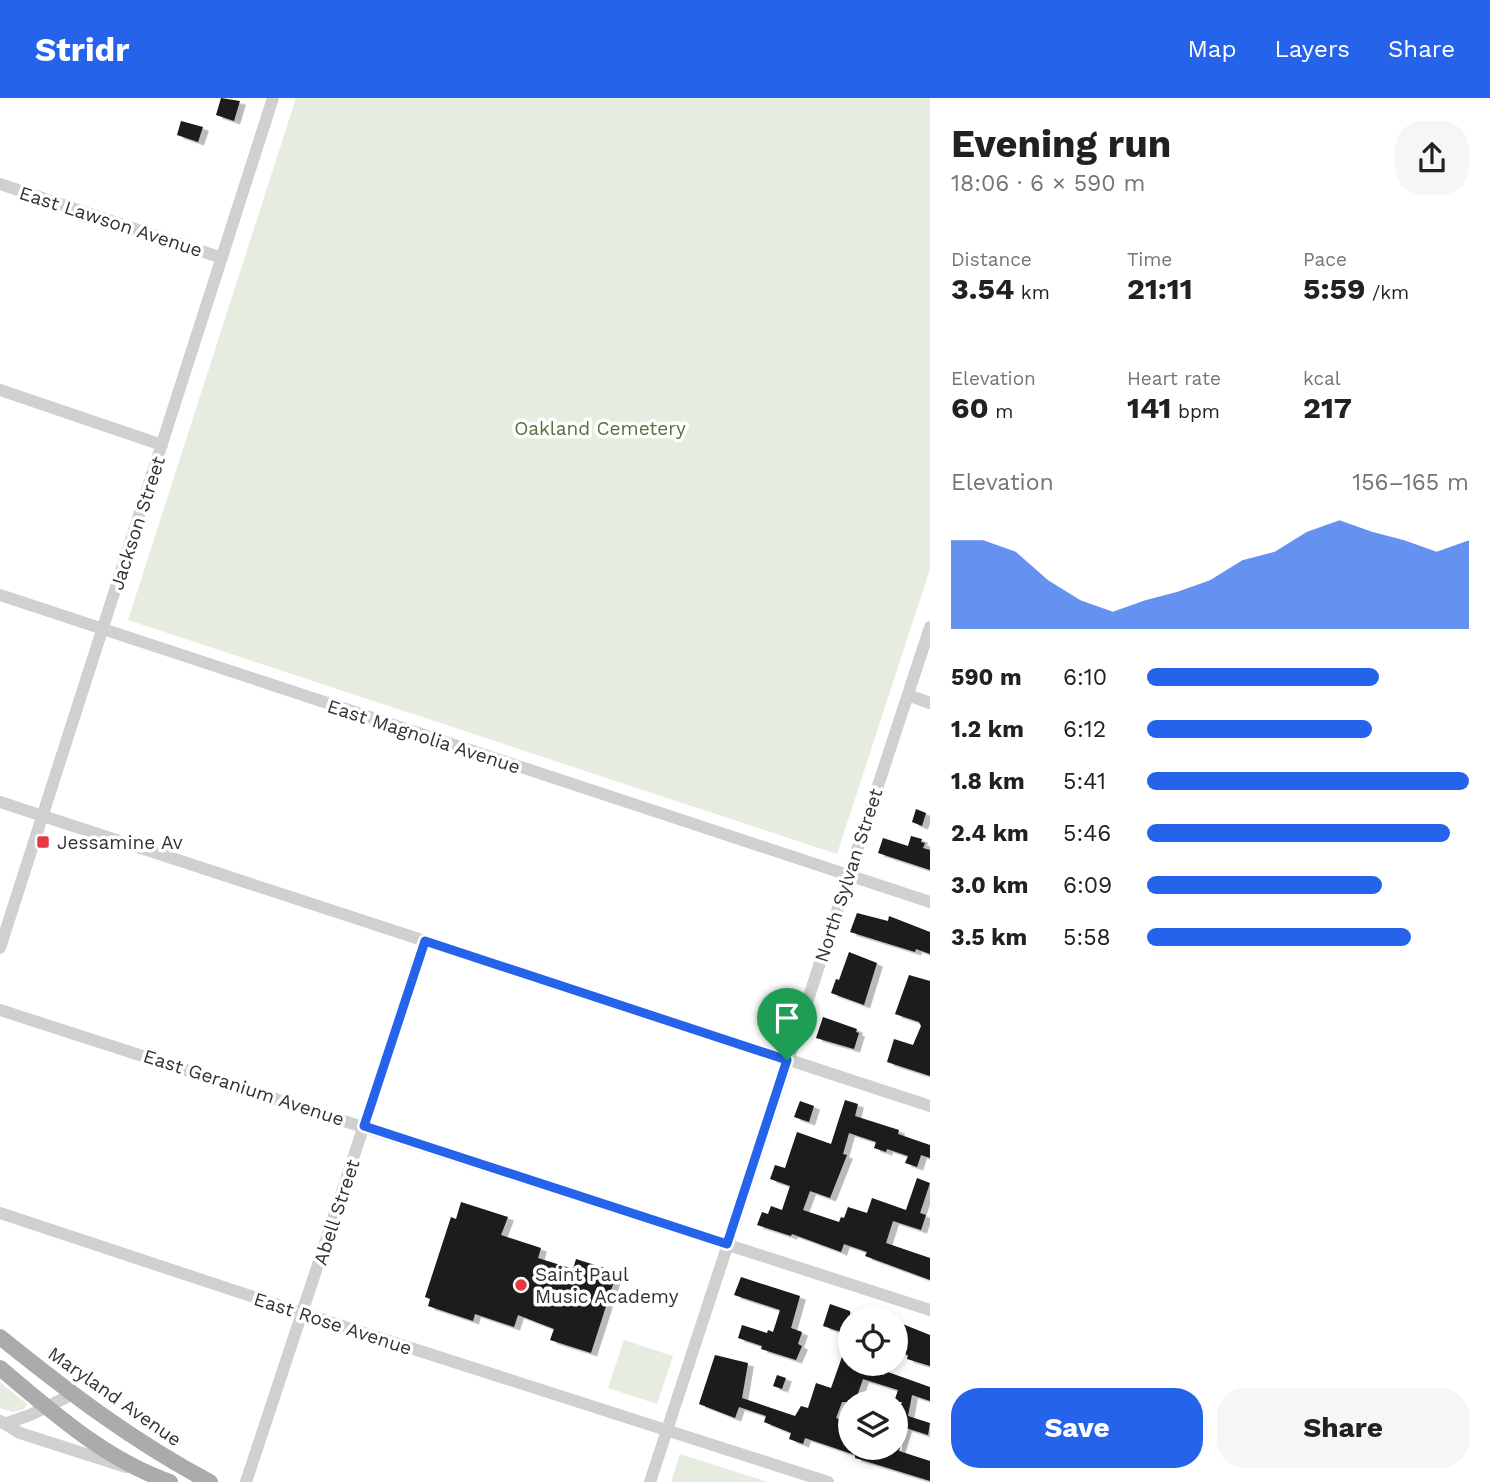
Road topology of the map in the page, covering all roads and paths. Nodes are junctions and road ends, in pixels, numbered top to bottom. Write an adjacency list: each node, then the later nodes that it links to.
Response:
1 (273, 98): 3 (street, Jackson Street)
2 (0, 184): 3 (street, East Lawson Avenue)
3 (222, 258): 5 (street, Jackson Street)
4 (0, 390): 5 (street)
5 (162, 445): 8 (street, Jackson Street)
6 (0, 596): 8 (street, East Magnolia Avenue)
7 (930, 627): 9 (street, North Sylvan Street)
8 (102, 630): 12 (street, Jackson Street); 13 (street, East Magnolia Avenue)
9 (908, 695): 10 (street); 13 (street, North Sylvan Street)
10 (930, 703)
11 (0, 802): 12 (street)
12 (42, 816): 15 (street); 16 (street, Jackson Street)
13 (848, 875): 14 (street, East Magnolia Avenue); 18 (street, North Sylvan Street)
14 (930, 902)
15 (425, 941): 18 (street); 20 (street, Abell Street)
16 (0, 948)
17 (0, 1010): 20 (street, East Geranium Avenue)
18 (787, 1060): 19 (street); 22 (street, North Sylvan Street)
19 (930, 1106)
20 (364, 1126): 22 (street, East Geranium Avenue); 24 (street, Abell Street)
21 (0, 1213): 24 (street, East Rose Avenue)
22 (727, 1244): 23 (street, East Geranium Avenue); 30 (street, North Sylvan Street)
23 (930, 1310)
24 (303, 1313): 30 (street, East Rose Avenue); 34 (street, Abell Street)
25 (0, 1337): 27 (main road, Maryland Avenue)
26 (0, 1368): 28 (main road)
27 (73, 1394): 28 (street); 33 (main road, Maryland Avenue)
28 (46, 1407): 29 (street); 31 (main road)
29 (3, 1422): 31 (street)
30 (667, 1430): 35 (street, North Sylvan Street); 36 (street, East Rose Avenue)
31 (153, 1476): 32 (main road)
32 (170, 1482)
33 (210, 1482)
34 (246, 1482)
35 (650, 1482)
36 (828, 1482)

